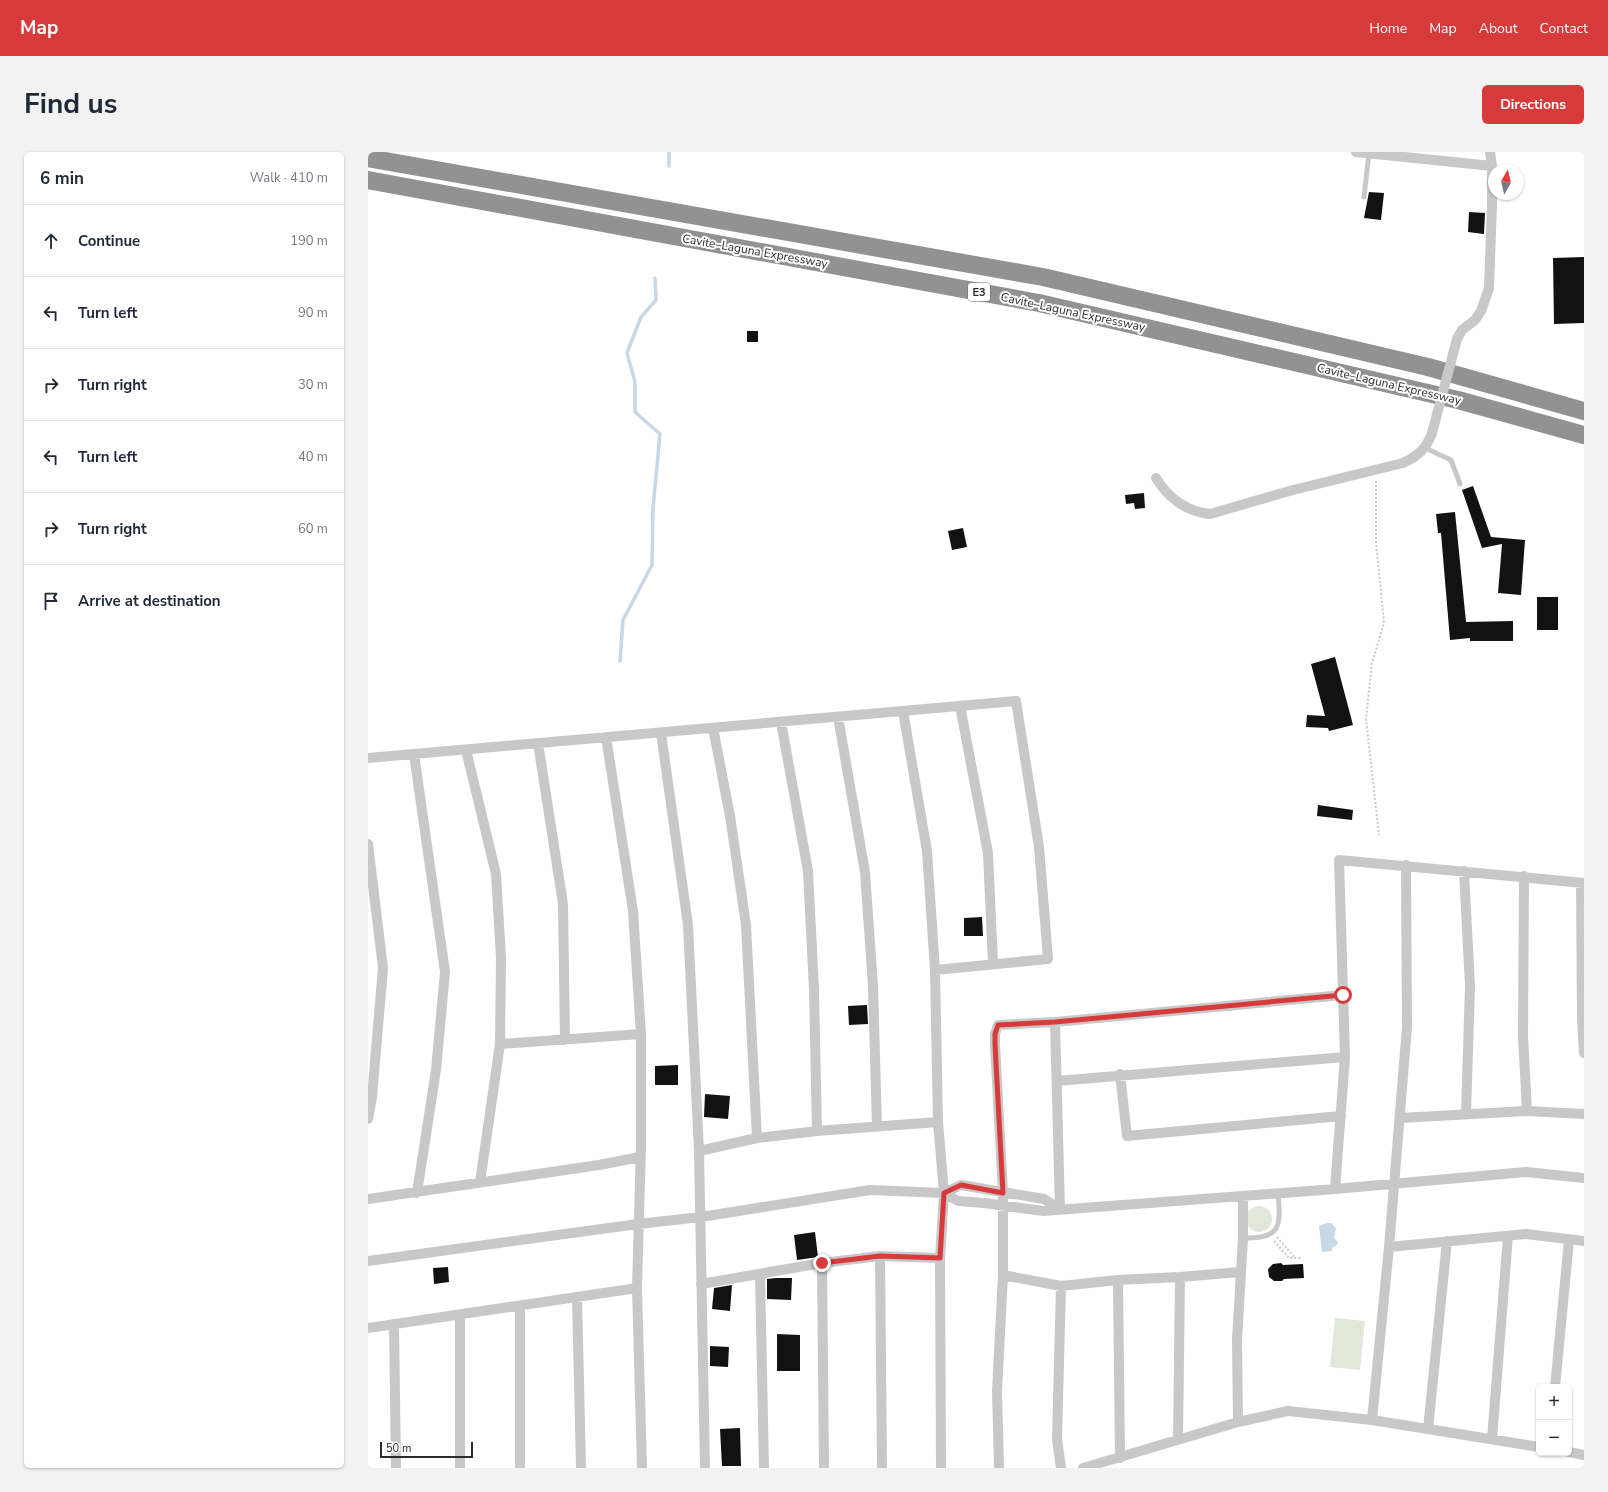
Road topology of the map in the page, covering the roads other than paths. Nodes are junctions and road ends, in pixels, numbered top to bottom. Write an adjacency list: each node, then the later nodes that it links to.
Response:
1 (1356, 152): 3 (street)
2 (1490, 152): 5 (street)
3 (1369, 153): 6 (street); 8 (lane)
4 (368, 158): 10 (highway, Cavite–Laguna Expressway / E3)
5 (1492, 164)
6 (1488, 166)
7 (368, 180): 11 (highway, Cavite–Laguna Expressway / E3)
8 (1364, 197)
9 (1491, 200): 12 (street, bridge)
10 (1584, 411)
11 (1584, 435)
12 (1425, 448): 13 (street); 14 (lane)
13 (1156, 478)
14 (1460, 484)
15 (960, 706): 16 (street); 31 (street); 31 (street)
16 (904, 711): 17 (street); 32 (street)
17 (838, 717): 18 (street); 49 (street)
18 (781, 722): 19 (street); 50 (street)
19 (713, 728): 20 (street); 51 (street)
20 (661, 733): 21 (street); 52 (street)
21 (606, 737): 22 (street); 35 (street)
22 (538, 743): 23 (street); 36 (street)
23 (466, 750): 24 (street); 37 (street)
24 (414, 754): 25 (street); 58 (street)
25 (368, 758)
26 (368, 844): 47 (street)
27 (1406, 865): 28 (street); 33 (street); 46 (street)
28 (1464, 871): 29 (street); 43 (street)
29 (1524, 876): 30 (street); 42 (street)
30 (1582, 883): 38 (street)
31 (993, 964): 32 (street)
32 (935, 970): 48 (street)
33 (1343, 995): 34 (street); 39 (street)
34 (1055, 1022): 41 (street); 60 (street)
35 (641, 1034): 36 (street); 53 (street)
36 (565, 1040): 37 (street)
37 (500, 1044): 55 (street)
38 (1584, 1053)
39 (1345, 1057): 40 (street); 45 (street)
40 (1120, 1074): 41 (street); 45 (street)
41 (1057, 1080): 65 (street)
42 (1527, 1110): 43 (street); 44 (street)
43 (1466, 1114): 46 (street)
44 (1584, 1114)
45 (1341, 1116): 57 (street)
46 (1401, 1118): 56 (street)
47 (368, 1119)
48 (938, 1122): 49 (street); 59 (street)
49 (877, 1127): 50 (street)
50 (817, 1131): 51 (street)
51 (757, 1138): 52 (street)
52 (699, 1151): 66 (street)
53 (640, 1157): 55 (street); 67 (street)
54 (1584, 1178): 56 (street)
55 (480, 1182): 58 (street)
56 (1395, 1184): 57 (street); 73 (street)
57 (1335, 1189): 61 (street)
58 (417, 1192): 63 (street)
59 (944, 1193): 60 (street); 64 (street); 66 (street); 75 (street)
60 (1003, 1193): 64 (street); 65 (street)
61 (1278, 1193): 62 (street); 69 (lane)
62 (1243, 1196): 65 (street); 69 (street)
63 (368, 1199)
64 (1002, 1205): 65 (street); 80 (street)
65 (1060, 1209)
66 (701, 1217): 67 (street); 83 (street)
67 (638, 1224): 76 (street); 85 (street)
68 (1508, 1236): 70 (street); 71 (street); 95 (street)
69 (1243, 1238): 78 (street)
70 (1569, 1240): 72 (street); 91 (street)
71 (1447, 1241): 73 (street); 94 (street)
72 (1584, 1242)
73 (1389, 1247): 92 (street)
74 (880, 1256): 75 (street); 77 (street); 109 (street)
75 (940, 1258): 110 (street)
76 (368, 1261)
77 (822, 1263): 79 (street); 108 (street)
78 (1240, 1272): 81 (street); 93 (street)
79 (760, 1275): 83 (street); 107 (street)
80 (1003, 1275): 84 (street); 111 (street)
81 (1180, 1277): 82 (street); 96 (street)
82 (1118, 1280): 84 (street); 100 (street)
83 (701, 1284): 106 (street)
84 (1061, 1286): 112 (street)
85 (637, 1288): 86 (street); 105 (street)
86 (577, 1297): 87 (street); 104 (street)
87 (520, 1306): 88 (street); 103 (street)
88 (460, 1315): 89 (street); 102 (street)
89 (394, 1324): 90 (street); 101 (street)
90 (368, 1328)
91 (1555, 1384)
92 (1372, 1420): 93 (street); 94 (street)
93 (1238, 1422): 96 (street)
94 (1428, 1429): 95 (street)
95 (1492, 1439): 97 (street)
96 (1178, 1440): 100 (street)
97 (1536, 1446)
98 (1572, 1453): 99 (street)
99 (1584, 1455)
100 (1120, 1458): 113 (street)
101 (396, 1468)
102 (460, 1468)
103 (520, 1468)
104 (581, 1468)
105 (642, 1468)
106 (706, 1468)
107 (764, 1468)
108 (824, 1468)
109 (882, 1468)
110 (941, 1468)
111 (999, 1468)
112 (1061, 1468)
113 (1083, 1468)

